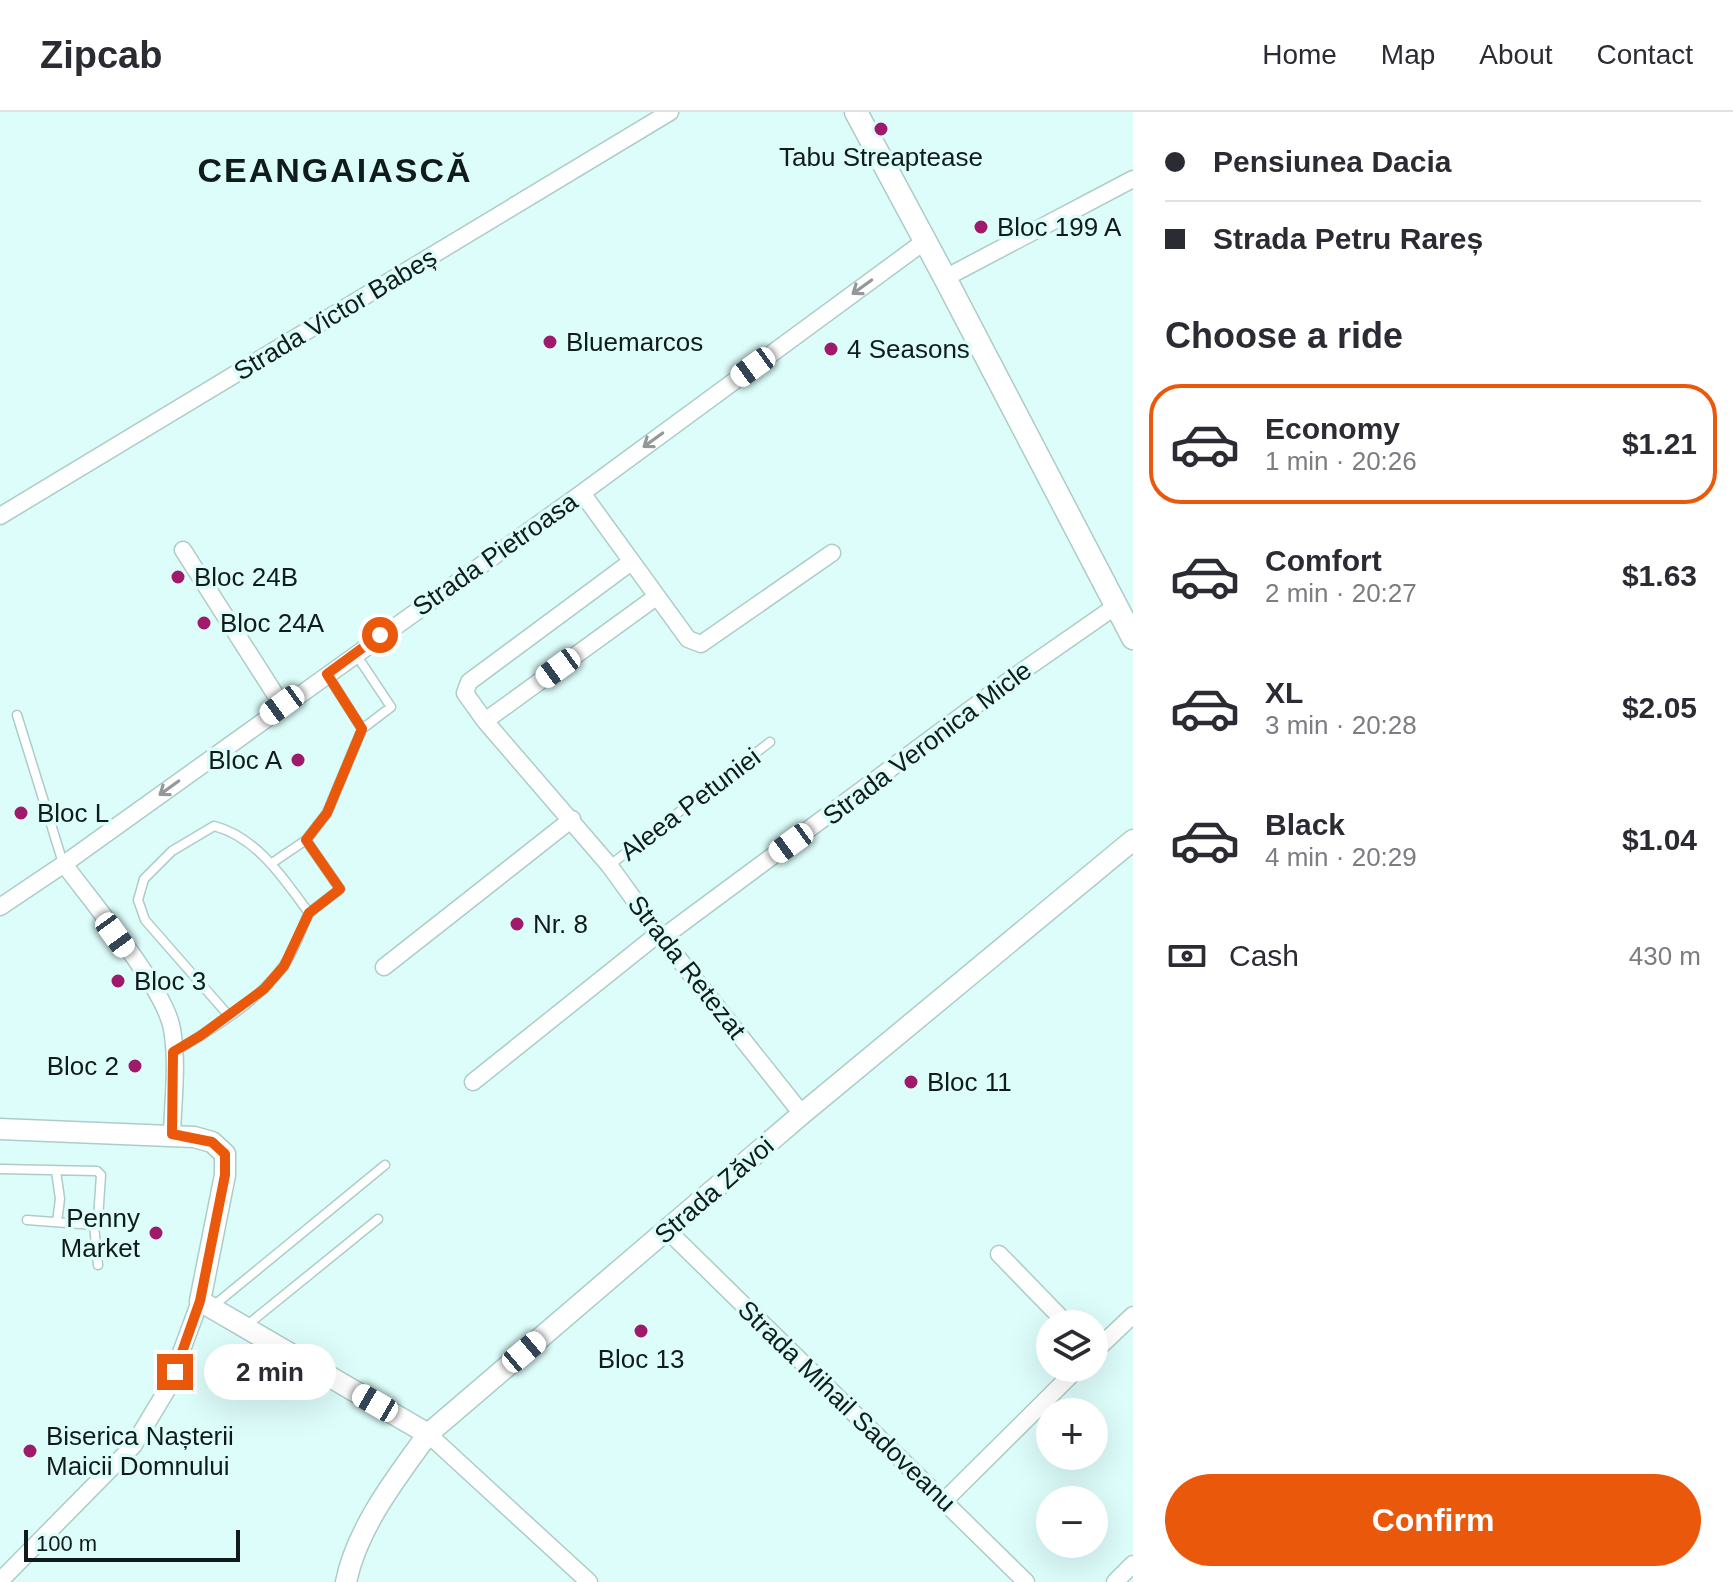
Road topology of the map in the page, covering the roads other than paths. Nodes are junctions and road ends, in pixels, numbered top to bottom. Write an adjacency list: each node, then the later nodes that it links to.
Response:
1 (670, 112): 3 (street, Strada Victor Babeș)
2 (856, 112): 5 (main road)
3 (644, 119): 8 (street, Strada Victor Babeș)
4 (1133, 179): 6 (street)
5 (925, 241): 6 (main road); 7 (street, Strada Pietroasa, one-way to 7)
6 (945, 278): 13 (main road)
7 (582, 493): 11 (street); 15 (street, Strada Pietroasa)
8 (0, 516)
9 (183, 550): 17 (street)
10 (832, 553): 12 (street)
11 (631, 562): 12 (street); 19 (street, Strada Retezat)
12 (656, 597): 19 (street)
13 (1116, 606): 14 (main road); 30 (street, Strada Veronica Micle)
14 (1133, 638)
15 (355, 653): 16 (street, Strada Pietroasa); 20 (lane)
16 (327, 674): 17 (street, Strada Pietroasa); 20 (lane)
17 (282, 705): 26 (street, Strada Pietroasa, one-way to 26)
18 (17, 715): 26 (lane)
19 (485, 721): 22 (street, Strada Retezat)
20 (362, 729): 23 (lane)
21 (770, 742): 27 (lane, Aleea Petuniei)
22 (572, 819): 27 (street, Strada Retezat); 31 (street)
23 (306, 840): 25 (lane); 29 (lane)
24 (1133, 840): 35 (street, Strada Zăvoi)
25 (272, 863): 29 (lane); 32 (lane)
26 (64, 864): 28 (street, Strada Pietroasa); 33 (street)
27 (609, 865): 30 (street, Strada Retezat)
28 (0, 907)
29 (309, 913): 32 (lane)
30 (660, 936): 34 (street, Strada Veronica Micle); 35 (street, Strada Retezat)
31 (384, 967)
32 (229, 1016): 33 (lane)
33 (173, 1052): 37 (street)
34 (473, 1082)
35 (802, 1114): 45 (street, Strada Zăvoi)
36 (0, 1129): 37 (street)
37 (172, 1134): 48 (street)
38 (385, 1165): 48 (lane)
39 (0, 1169): 40 (lane)
40 (56, 1171): 43 (lane); 44 (lane)
41 (378, 1219): 51 (lane)
42 (27, 1220): 43 (lane)
43 (57, 1222): 44 (lane)
44 (94, 1225): 47 (lane)
45 (667, 1230): 54 (street, Strada Zăvoi); 55 (street, Strada Mihail Sadoveanu)
46 (999, 1254): 49 (street)
47 (98, 1265)
48 (206, 1304): 51 (street); 57 (street)
49 (1053, 1310)
50 (1133, 1315): 52 (street)
51 (245, 1327): 54 (street)
52 (1108, 1339)
53 (1064, 1382): 55 (street)
54 (428, 1434): 58 (street, Strada Zăvoi); 59 (street)
55 (944, 1501): 60 (street, Strada Mihail Sadoveanu)
56 (1133, 1564): 61 (street)
57 (0, 1581)
58 (346, 1582)
59 (589, 1582)
60 (1026, 1582)
61 (1115, 1582)

